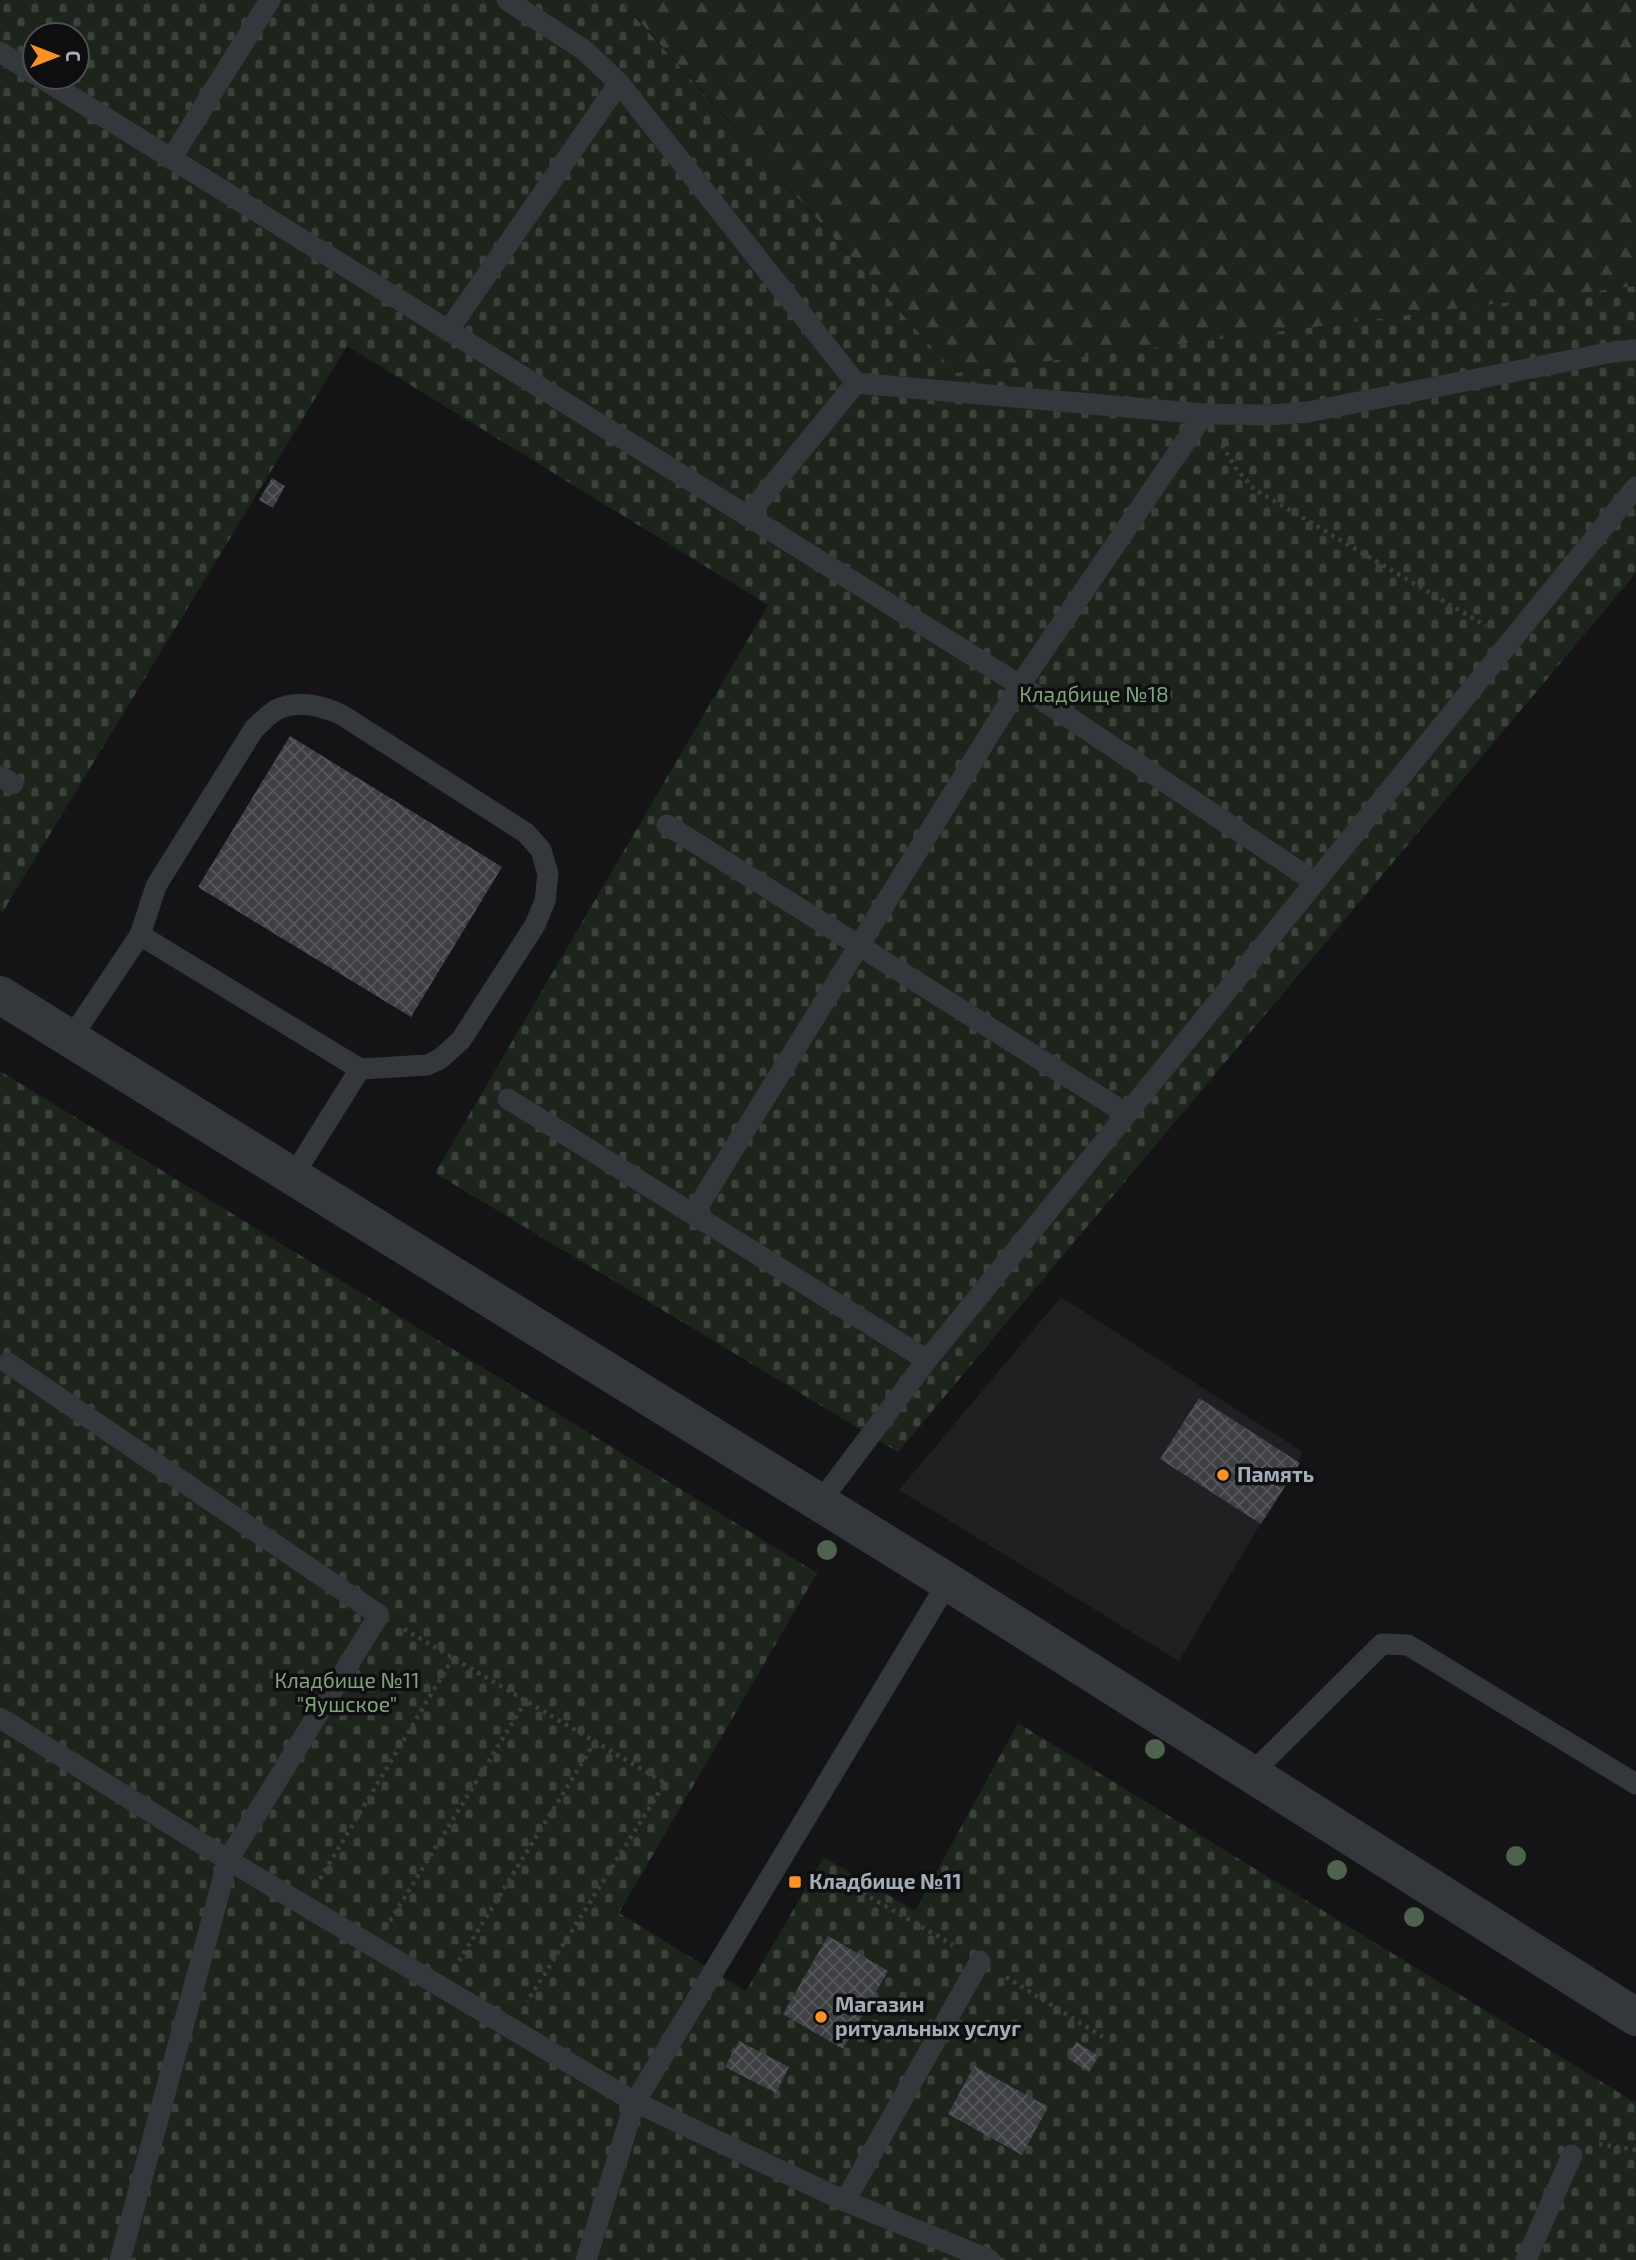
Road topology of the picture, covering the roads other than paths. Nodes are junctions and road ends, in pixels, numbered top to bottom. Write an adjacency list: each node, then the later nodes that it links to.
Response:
1 (270, 0): 8 (lane)
2 (507, 0): 3 (lane)
3 (531, 6): 6 (lane)
4 (0, 52): 5 (lane)
5 (21, 65)
6 (619, 83): 9 (lane); 11 (lane)
7 (62, 91): 8 (lane)
8 (171, 159): 9 (lane)
9 (448, 331): 14 (lane)
10 (1636, 350): 12 (lane)
11 (856, 383): 12 (lane); 14 (lane)
12 (1204, 414): 15 (lane)
13 (1636, 487): 17 (lane)
14 (748, 515): 15 (lane)
15 (1020, 685): 17 (lane); 19 (lane)
16 (667, 825): 19 (lane)
17 (1315, 882): 24 (lane)
18 (140, 935): 21 (lane); 22 (lane); 22 (lane)
19 (860, 947): 24 (lane); 26 (lane)
20 (0, 995): 21 (street)
21 (71, 1038): 25 (street)
22 (360, 1069): 25 (lane)
23 (508, 1099): 26 (lane)
24 (1126, 1114): 27 (lane)
25 (293, 1176): 29 (street)
26 (694, 1213): 27 (lane)
27 (927, 1360): 29 (lane)
28 (3, 1366): 34 (lane)
29 (820, 1502): 30 (street)
30 (948, 1582): 32 (street); 37 (lane)
31 (0, 1718): 34 (lane)
32 (1251, 1774): 33 (lane); 36 (street)
33 (1636, 1784)
34 (228, 1860): 37 (lane); 40 (lane)
35 (980, 1961): 39 (lane)
36 (1636, 2017)
37 (635, 2102): 39 (lane); 41 (lane)
38 (1572, 2154): 43 (lane)
39 (845, 2201): 42 (lane)
40 (120, 2260)
41 (586, 2260)
42 (990, 2260)
43 (1526, 2260)

